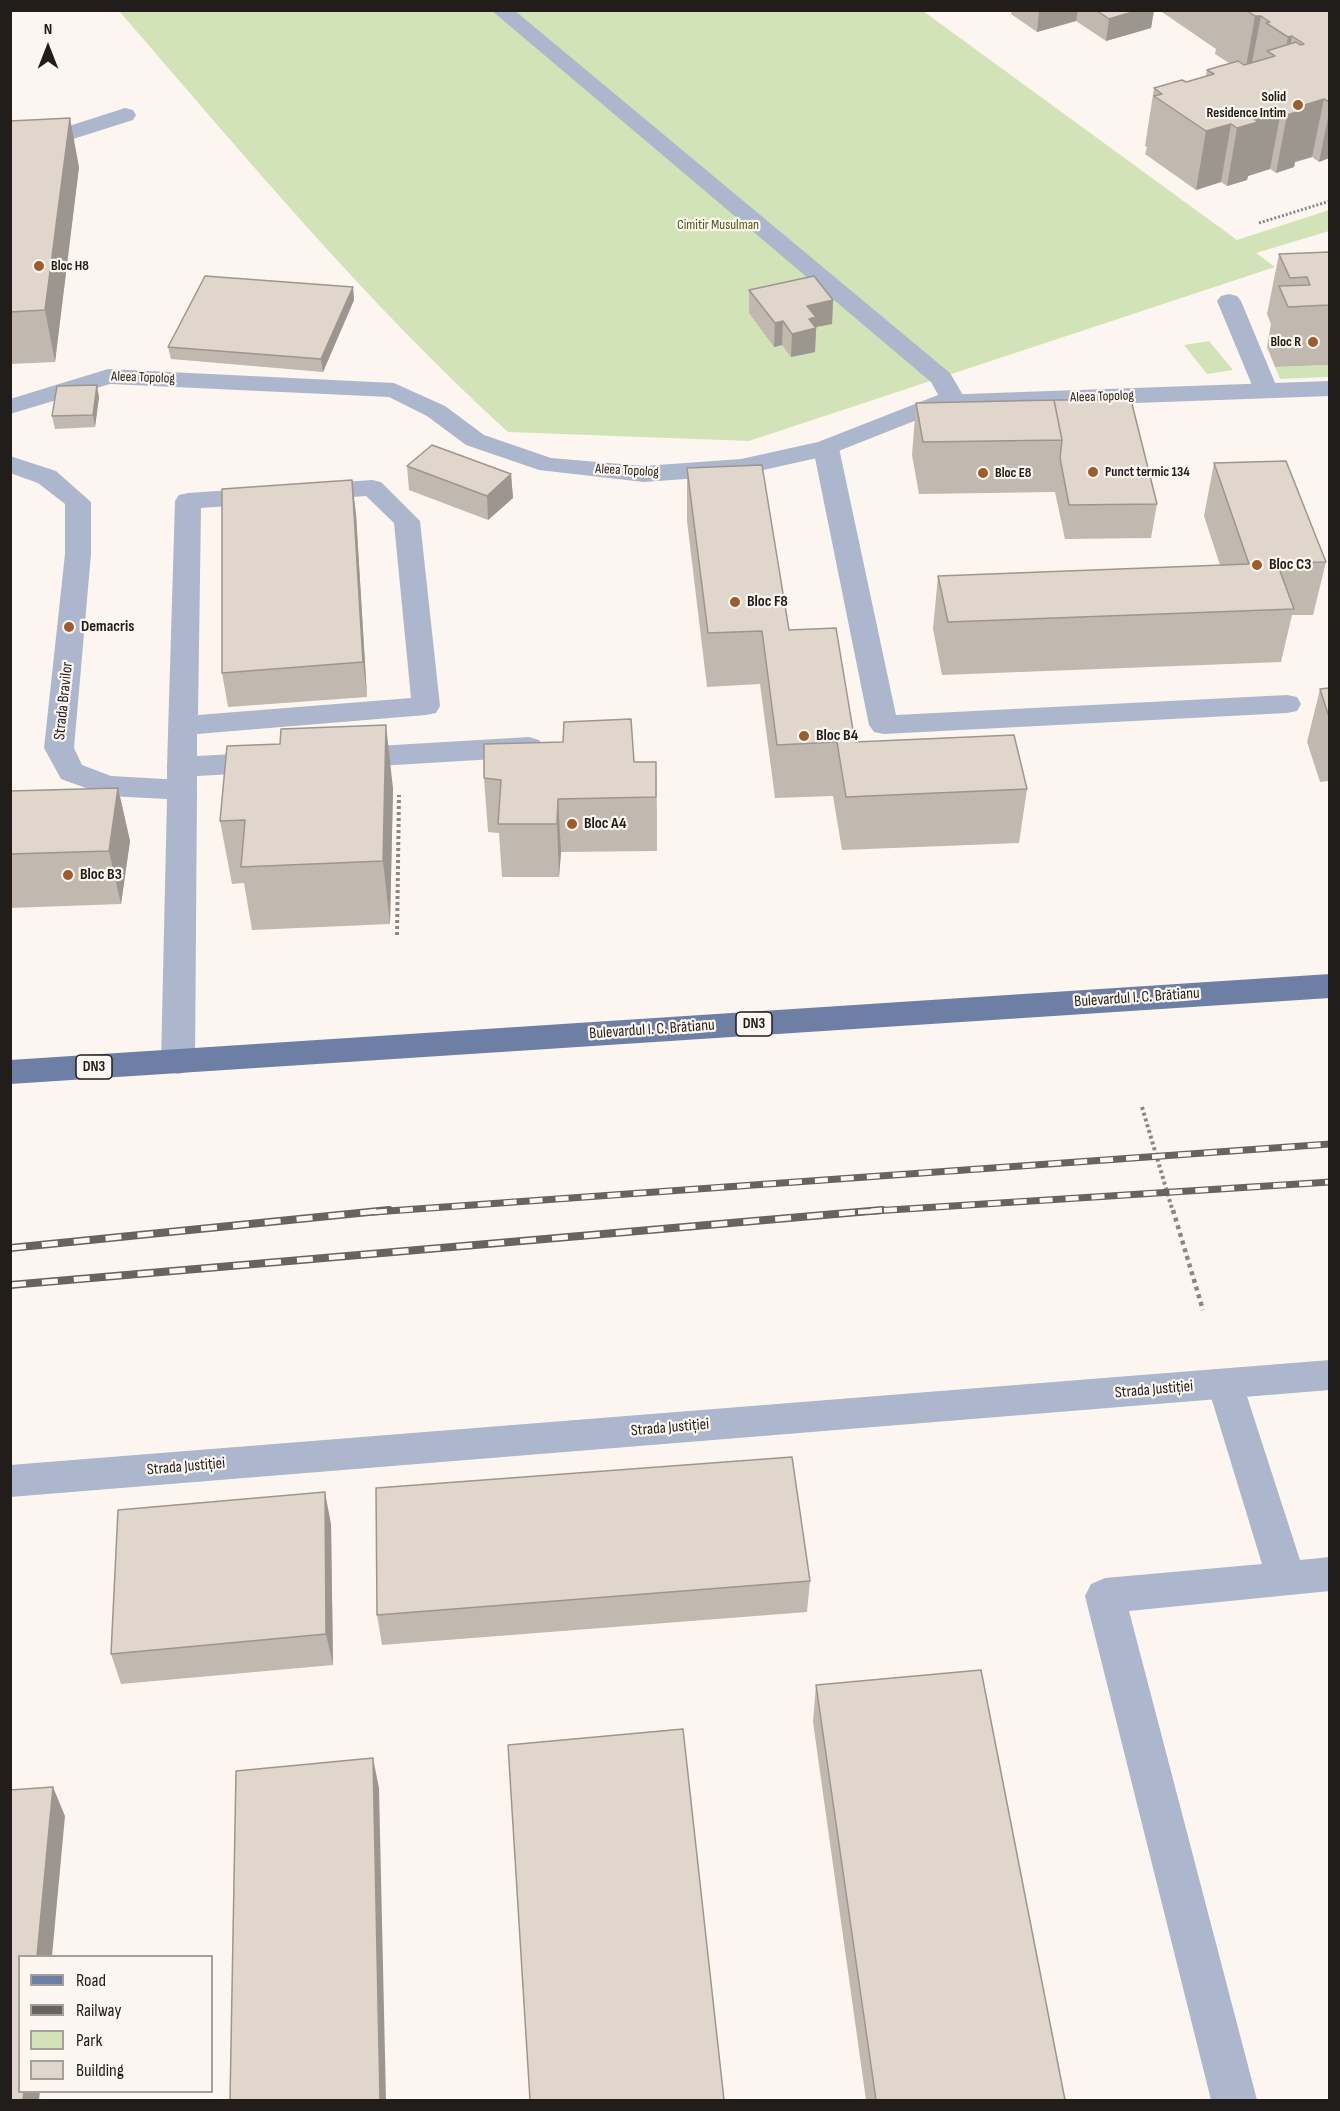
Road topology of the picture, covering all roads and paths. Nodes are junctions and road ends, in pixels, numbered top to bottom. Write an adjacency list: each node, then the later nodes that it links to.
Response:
1 (501, 10): 9 (street)
2 (125, 115): 3 (street)
3 (10, 152)
4 (1329, 201): 5 (path)
5 (1259, 223)
6 (1229, 301): 8 (street)
7 (1329, 388): 8 (street, Aleea Topolog)
8 (1266, 390): 9 (street, Aleea Topolog)
9 (954, 402): 11 (street, Aleea Topolog)
10 (10, 407): 11 (street, Aleea Topolog)
11 (826, 448): 13 (street)
12 (10, 464): 17 (street, Strada Bravilor)
13 (1287, 704)
14 (183, 726): 14 (street); 17 (street)
15 (552, 746): 16 (street)
16 (399, 755): 17 (street); 18 (path)
17 (182, 778): 20 (street)
18 (397, 935)
19 (1329, 986): 20 (main road, Bulevardul I. C. Brătianu / DN3)
20 (178, 1062): 21 (main road, Bulevardul I. C. Brătianu / DN3)
21 (10, 1072)
22 (1142, 1107): 23 (path)
23 (1203, 1310)
24 (1329, 1375): 25 (street, Strada Justiției)
25 (1225, 1384): 26 (street, Strada Justiției); 28 (street)
26 (10, 1480)
27 (1329, 1574): 28 (street)
28 (1286, 1579): 29 (street)
29 (1234, 2100)

